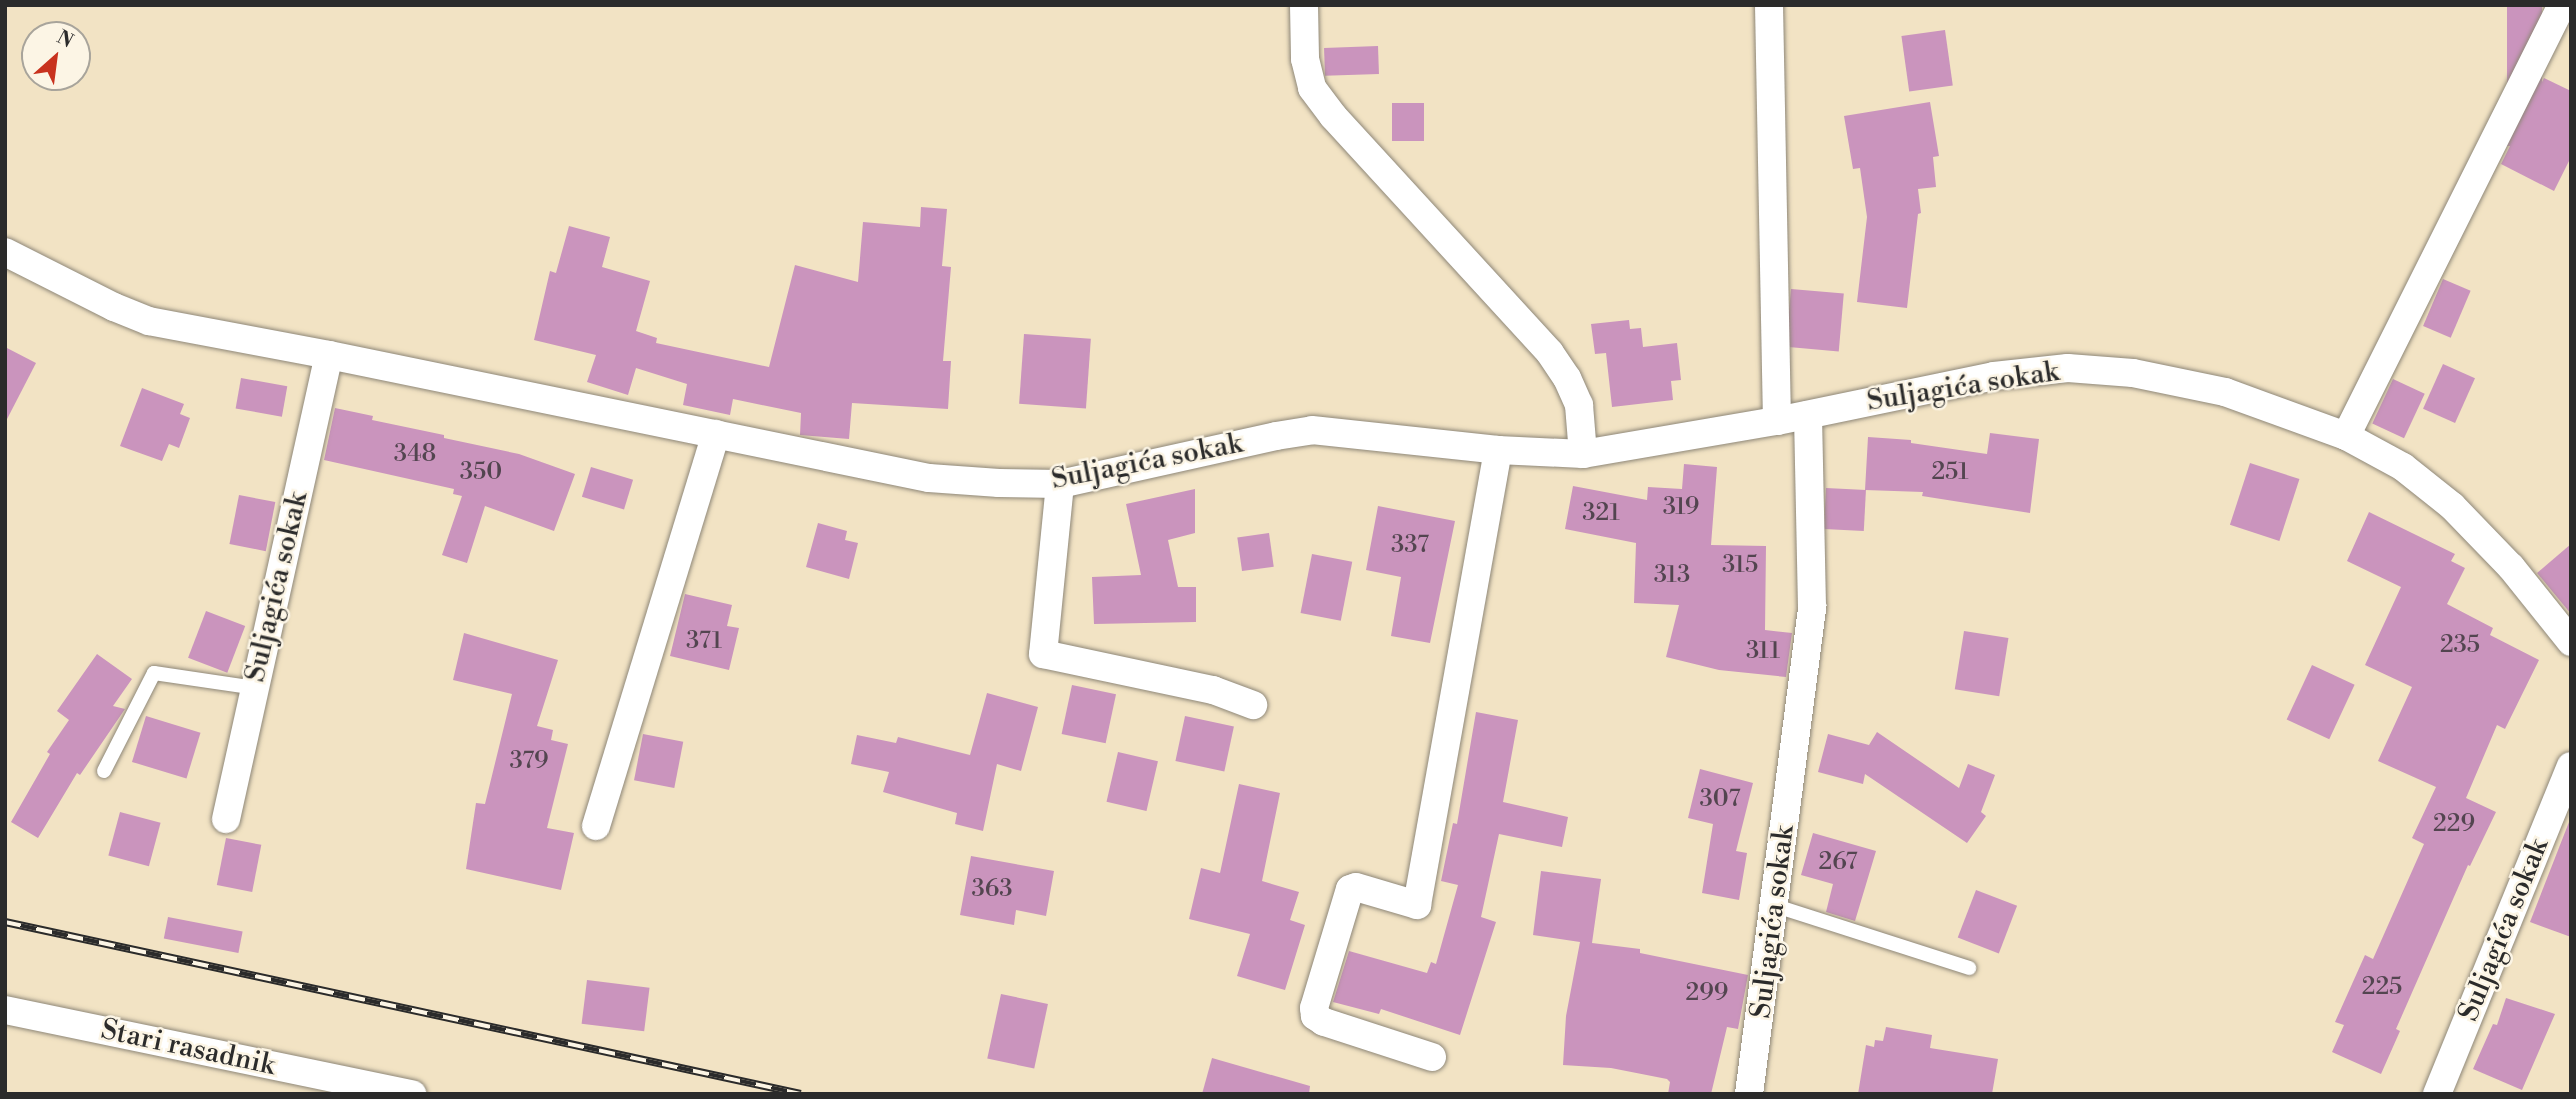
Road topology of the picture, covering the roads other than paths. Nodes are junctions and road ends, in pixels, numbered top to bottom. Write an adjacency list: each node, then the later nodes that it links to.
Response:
1 (1304, 5): 11 (street)
2 (1769, 5): 7 (street)
3 (2558, 12): 9 (street)
4 (5, 252): 5 (street, Suljagića sokak)
5 (329, 355): 8 (street, Suljagića sokak); 14 (street, Suljagića sokak)
6 (1808, 415): 7 (street, Suljagića sokak); 9 (street, Suljagića sokak); 20 (street, Suljagića sokak)
7 (1777, 421): 11 (street, Suljagića sokak)
8 (716, 434): 12 (street, Suljagića sokak); 19 (street)
9 (2346, 436): 13 (street, Suljagića sokak)
10 (1498, 450): 11 (street, Suljagića sokak); 12 (street, Suljagića sokak); 23 (street)
11 (1583, 454)
12 (1060, 484): 15 (street)
13 (2571, 642)
14 (255, 688): 17 (lane); 18 (street, Suljagića sokak)
15 (1253, 705)
16 (2571, 766): 26 (street, Suljagića sokak)
17 (104, 771)
18 (226, 819)
19 (596, 825)
20 (1776, 906): 21 (lane); 25 (street, Suljagića sokak)
21 (1969, 968)
22 (5, 1010): 24 (street, Stari rasadnik)
23 (1433, 1058)
24 (412, 1094)
25 (1749, 1094)
26 (2437, 1094)

